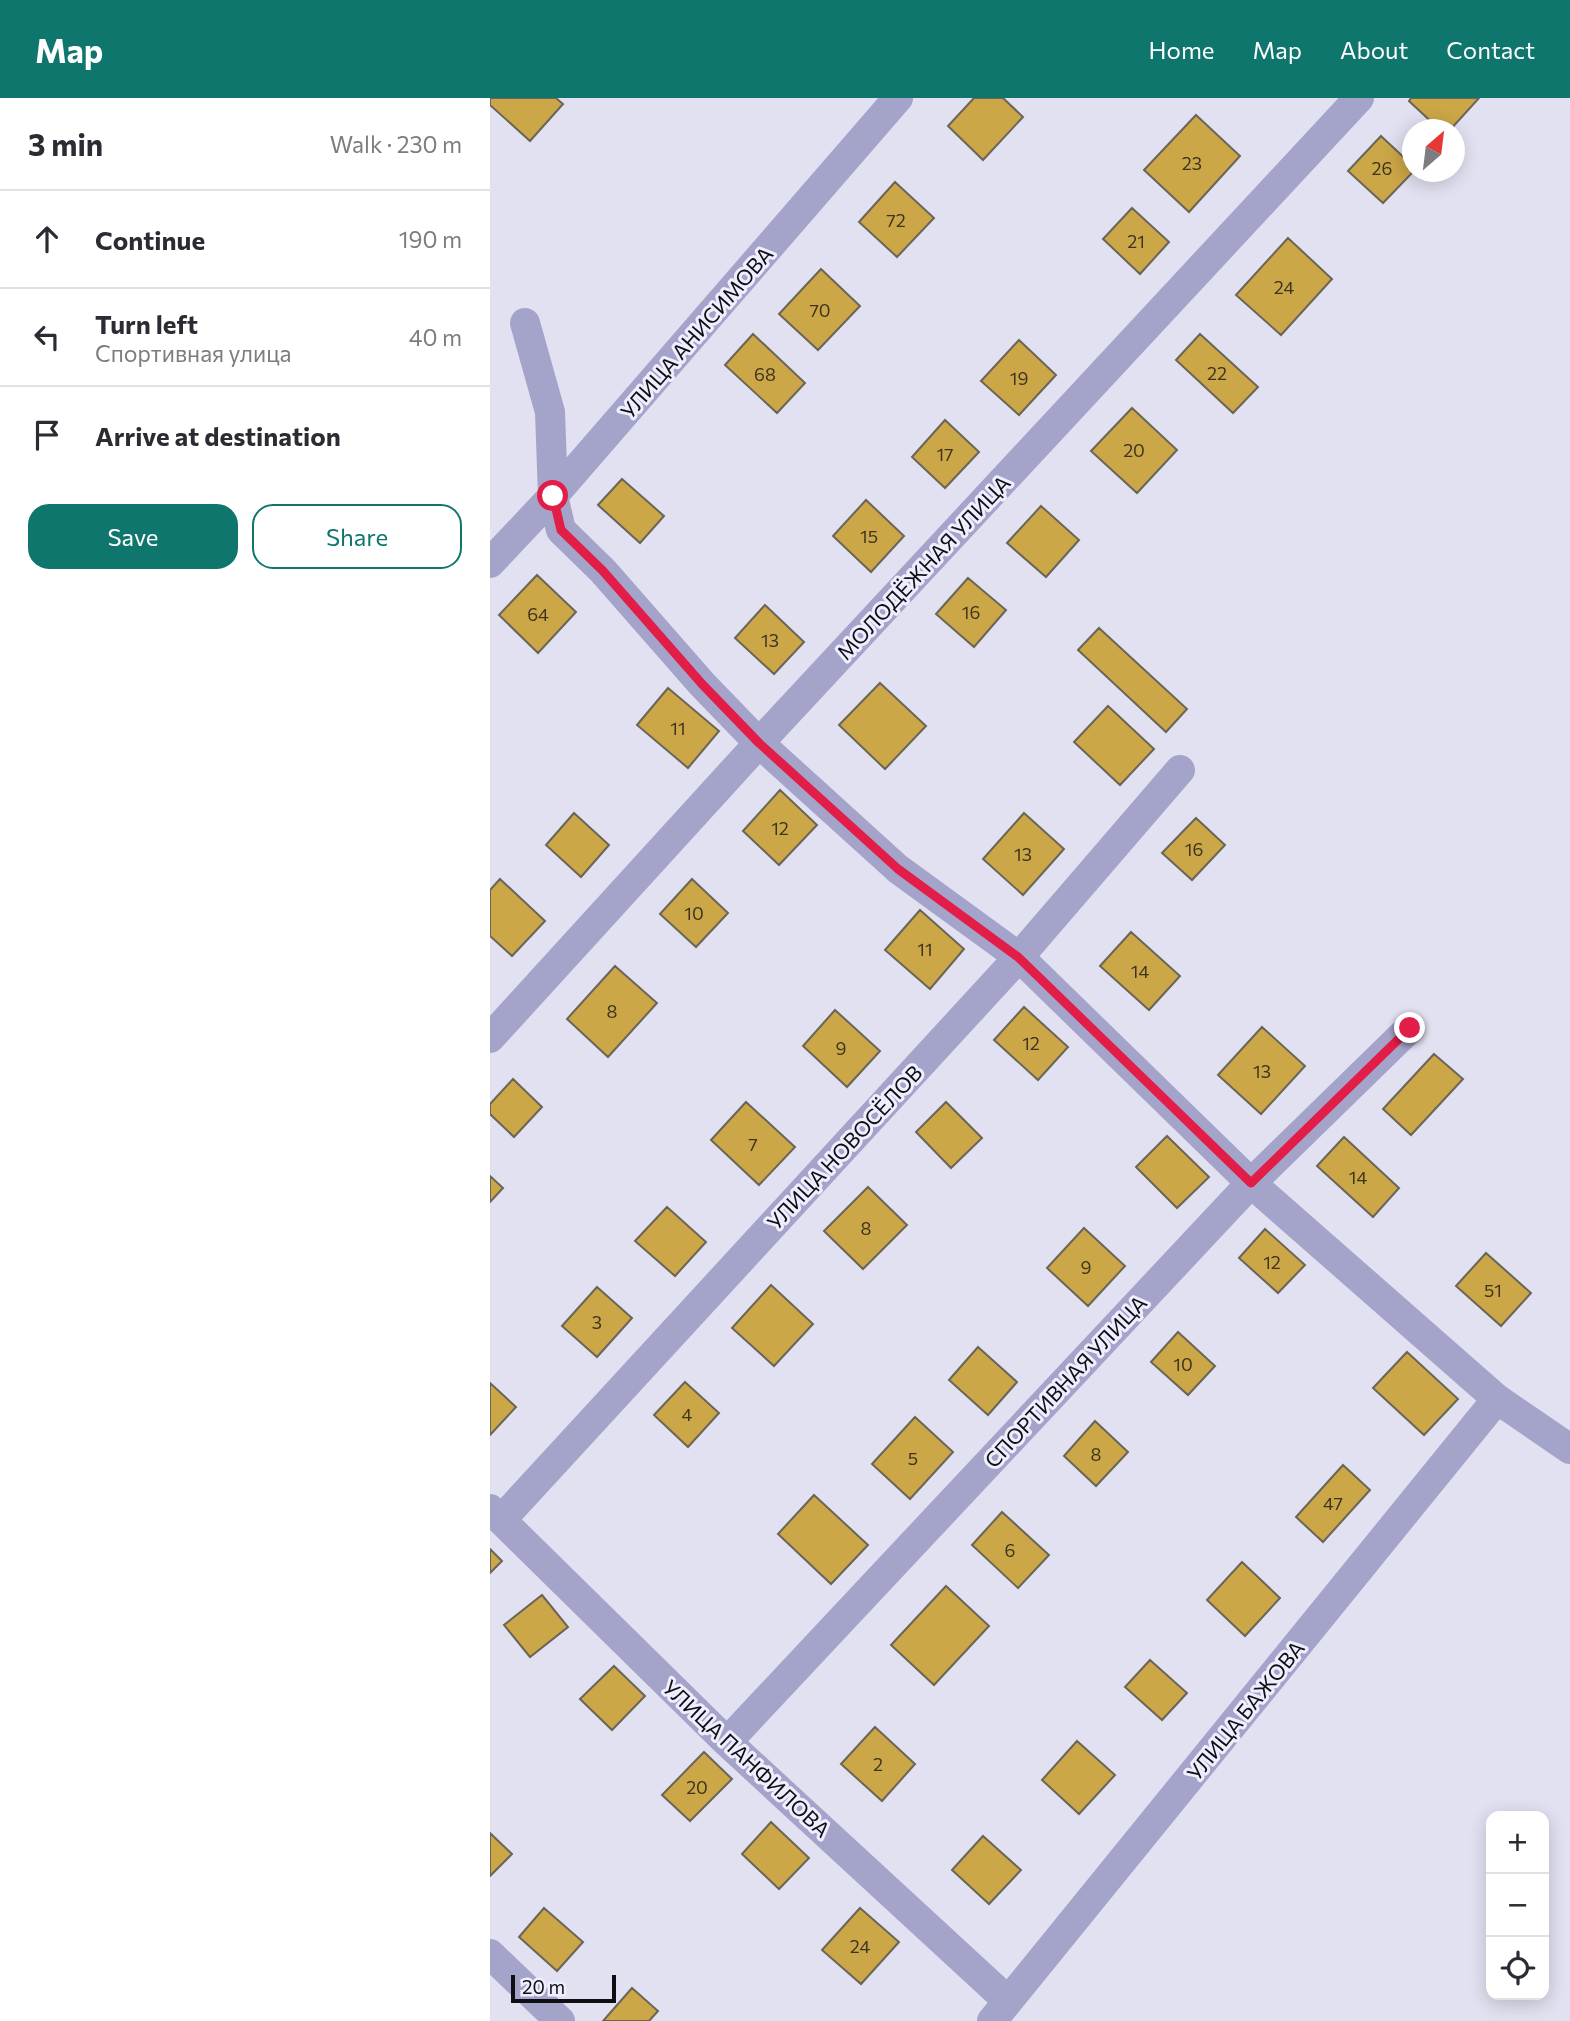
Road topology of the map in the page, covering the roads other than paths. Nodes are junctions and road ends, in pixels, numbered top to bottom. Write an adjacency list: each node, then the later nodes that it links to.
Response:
1 (898, 98): 4 (street, УЛИЦА АНИСИМОВА)
2 (1359, 98): 6 (street, МОЛОДЁЖНАЯ УЛИЦА)
3 (525, 323): 4 (street)
4 (553, 496): 5 (street, УЛИЦА АНИСИМОВА); 6 (street)
5 (490, 563)
6 (759, 743): 8 (street); 10 (street, МОЛОДЁЖНАЯ УЛИЦА)
7 (1180, 770): 8 (street, УЛИЦА НОВОСЁЛОВ)
8 (1018, 957): 11 (street); 14 (street, УЛИЦА НОВОСЁЛОВ)
9 (1410, 1028): 11 (street, СПОРТИВНАЯ УЛИЦА)
10 (490, 1038)
11 (1251, 1183): 12 (street); 15 (street, СПОРТИВНАЯ УЛИЦА)
12 (1497, 1399): 13 (street); 17 (street, УЛИЦА БАЖОВА)
13 (1570, 1449)
14 (496, 1514): 15 (street, УЛИЦА ПАНФИЛОВА)
15 (727, 1742): 17 (street, УЛИЦА ПАНФИЛОВА)
16 (490, 1954): 18 (street)
17 (1000, 2011)
18 (560, 2021)

